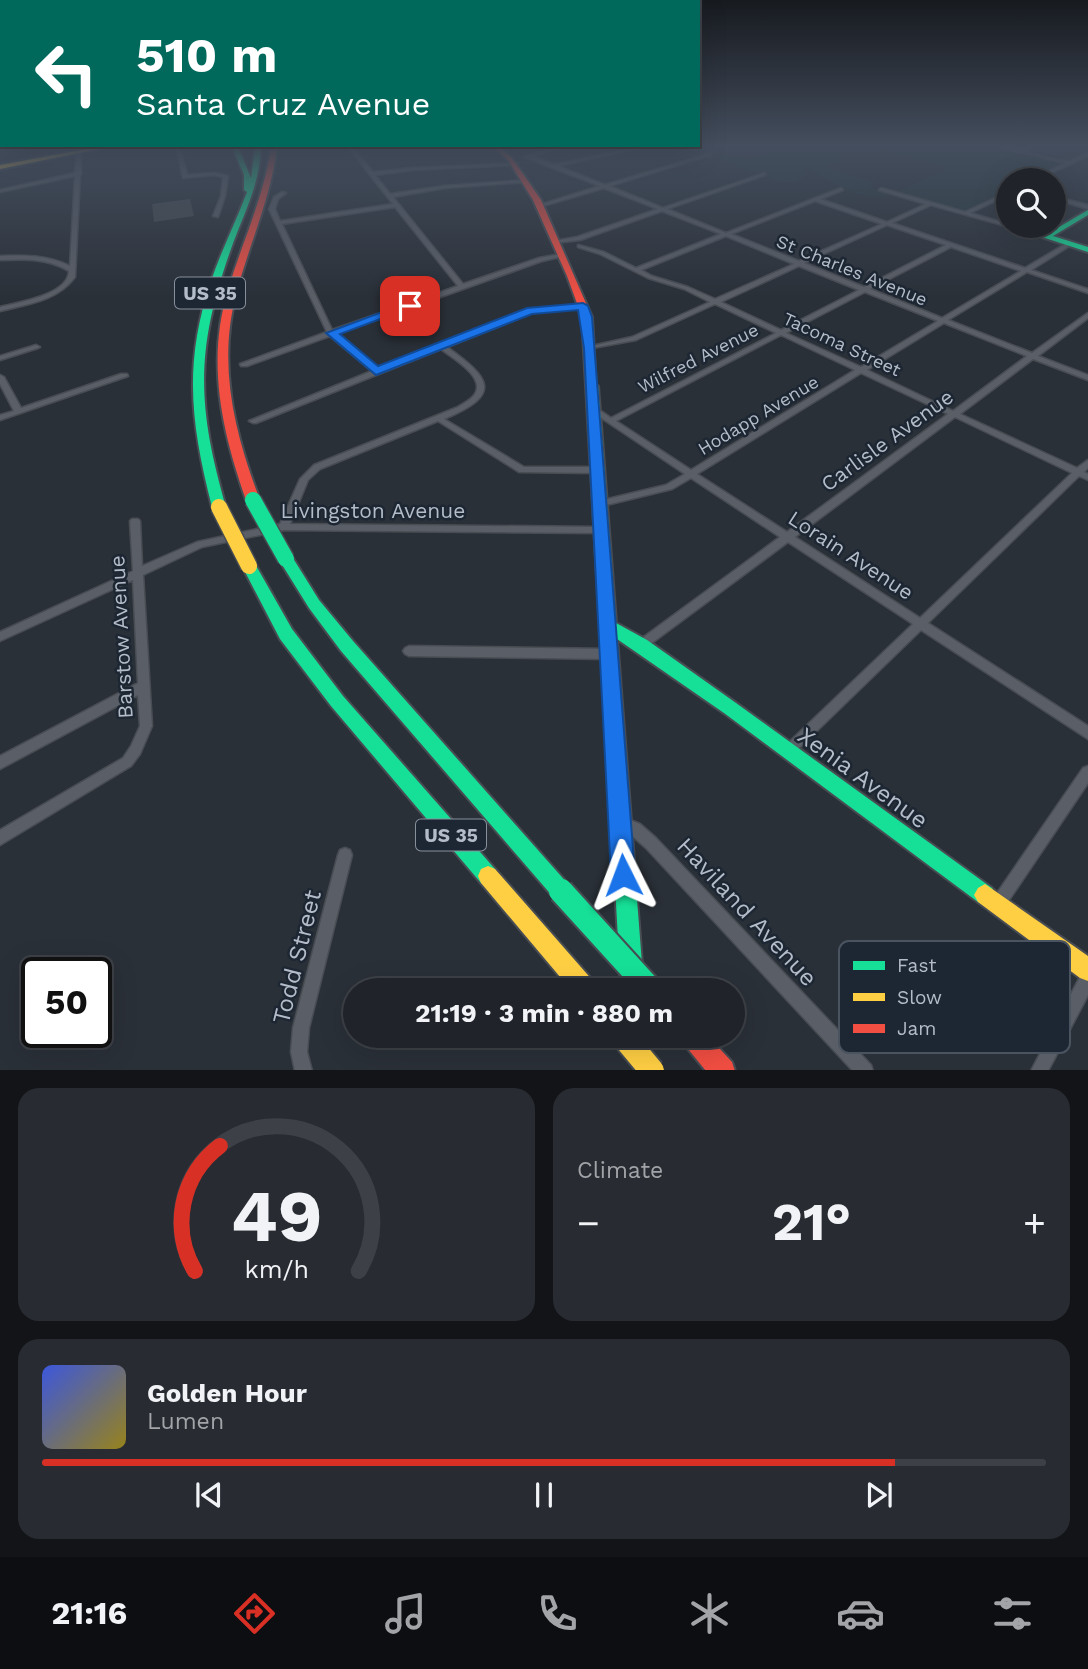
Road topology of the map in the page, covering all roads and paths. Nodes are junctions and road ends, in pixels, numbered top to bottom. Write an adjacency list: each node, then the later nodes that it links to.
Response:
1 (77, 197): 36 (street)
2 (223, 197): 22 (street)
3 (248, 197): 95 (main road, US 35, bridge)
4 (265, 197): 97 (main road, US 35, bridge)
5 (278, 197): 24 (street)
6 (390, 197): 17 (street)
7 (533, 197): 18 (main road)
8 (571, 197): 18 (street)
9 (630, 197): 19 (street, St Charles Avenue)
10 (697, 197): 19 (street)
11 (822, 197): 14 (street)
12 (910, 197): 16 (street)
13 (996, 199): 21 (street)
14 (814, 200): 25 (street); 27 (street)
15 (1066, 202): 20 (street)
16 (932, 203): 21 (street); 25 (street)
17 (396, 205): 24 (street); 39 (street)
18 (538, 207): 32 (main road)
19 (662, 209): 27 (street, St Charles Avenue); 32 (street)
20 (1088, 209): 26 (main road)
21 (966, 213): 23 (street)
22 (216, 216)
23 (996, 222)
24 (280, 223): 47 (street)
25 (887, 224): 30 (street); 35 (street)
26 (1066, 224)
27 (725, 234): 35 (street, St Charles Avenue); 37 (street)
28 (1049, 238): 29 (main road)
29 (1069, 244): 33 (main road); 38 (street, Hodapp Avenue)
30 (950, 245): 38 (street); 40 (street, Wilfred Avenue)
31 (580, 246): 37 (street, Tacoma Street)
32 (559, 249): 39 (street); 43 (main road)
33 (1088, 250)
34 (0, 258): 36 (street)
35 (800, 264): 40 (street, St Charles Avenue); 42 (street)
36 (72, 270): 44 (street)
37 (636, 270): 42 (street, Tacoma Street)
38 (1026, 270): 41 (street); 46 (street, Hodapp Avenue)
39 (462, 287): 47 (street)
40 (864, 289): 46 (street, St Charles Avenue); 48 (street, Wilfred Avenue)
41 (1088, 291)
42 (715, 302): 48 (street, Tacoma Street); 51 (street)
43 (583, 306): 49 (street); 51 (main road)
44 (0, 308)
45 (1088, 315): 52 (street, Carlisle Avenue)
46 (943, 321): 52 (street, St Charles Avenue); 55 (street, Hodapp Avenue)
47 (332, 333): 54 (street); 56 (street)
48 (781, 333): 55 (street, Tacoma Street); 66 (street, Wilfred Avenue)
49 (441, 346): 56 (street); 64 (street)
50 (36, 347): 53 (street)
51 (589, 348): 60 (main road)
52 (1032, 356): 59 (street, St Charles Avenue); 62 (street, Carlisle Avenue)
53 (0, 358)
54 (244, 364)
55 (861, 370): 62 (street, Tacoma Street); 69 (street, Hodapp Avenue)
56 (376, 371): 65 (street)
57 (124, 376): 61 (street)
58 (0, 377): 61 (street)
59 (1088, 378)
60 (592, 410): 66 (street, Lorain Avenue); 68 (main road)
61 (19, 412): 63 (street)
62 (954, 414): 70 (street, Tacoma Street); 75 (street, Carlisle Avenue)
63 (0, 418)
64 (438, 418): 68 (street); 73 (street)
65 (253, 421)
66 (611, 421): 69 (street, Lorain Avenue)
67 (1088, 463): 70 (street)
68 (596, 470): 71 (main road)
69 (692, 474): 71 (street, Hodapp Avenue); 75 (street, Lorain Avenue)
70 (1083, 475): 77 (street)
71 (598, 504): 74 (main road)
72 (135, 521): 76 (street, Barstow Avenue)
73 (284, 527): 74 (street, Livingston Avenue); 76 (street, Livingston Avenue)
74 (600, 530): 78 (main road)
75 (788, 536): 77 (street, Lorain Avenue); 80 (street, Carlisle Avenue)
76 (137, 573): 79 (street, Livingston Avenue); 83 (street, Barstow Avenue)
77 (921, 624): 84 (street, Lorain Avenue); 85 (street)
78 (608, 626): 80 (main road, Xenia Avenue); 82 (main road)
79 (0, 637)
80 (641, 645): 85 (main road, Xenia Avenue)
81 (409, 651): 82 (street)
82 (609, 653): 88 (main road)
83 (142, 687): 86 (street); 89 (street, Barstow Avenue)
84 (1088, 733)
85 (788, 751): 91 (main road, Xenia Avenue)
86 (0, 762)
87 (1088, 772): 91 (street)
88 (621, 823): 96 (main road); 100 (street, Haviland Avenue)
89 (0, 838)
90 (345, 855): 106 (street, Todd Street)
91 (998, 905): 92 (main road, Xenia Avenue)
92 (1048, 941)
93 (1070, 957): 94 (main road, Xenia Avenue)
94 (1088, 970)
95 (576, 978)
96 (631, 978)
97 (640, 978)
98 (1088, 979): 99 (street)
99 (1070, 1012)
100 (839, 1043)
101 (634, 1048): 108 (main road, bridge)
102 (636, 1048): 107 (main road)
103 (703, 1048): 109 (main road)
104 (848, 1053): 110 (street, Haviland Avenue)
105 (1048, 1053): 111 (street)
106 (304, 1070)
107 (637, 1070)
108 (652, 1070)
109 (723, 1070)
110 (864, 1070)
111 (1039, 1070)

